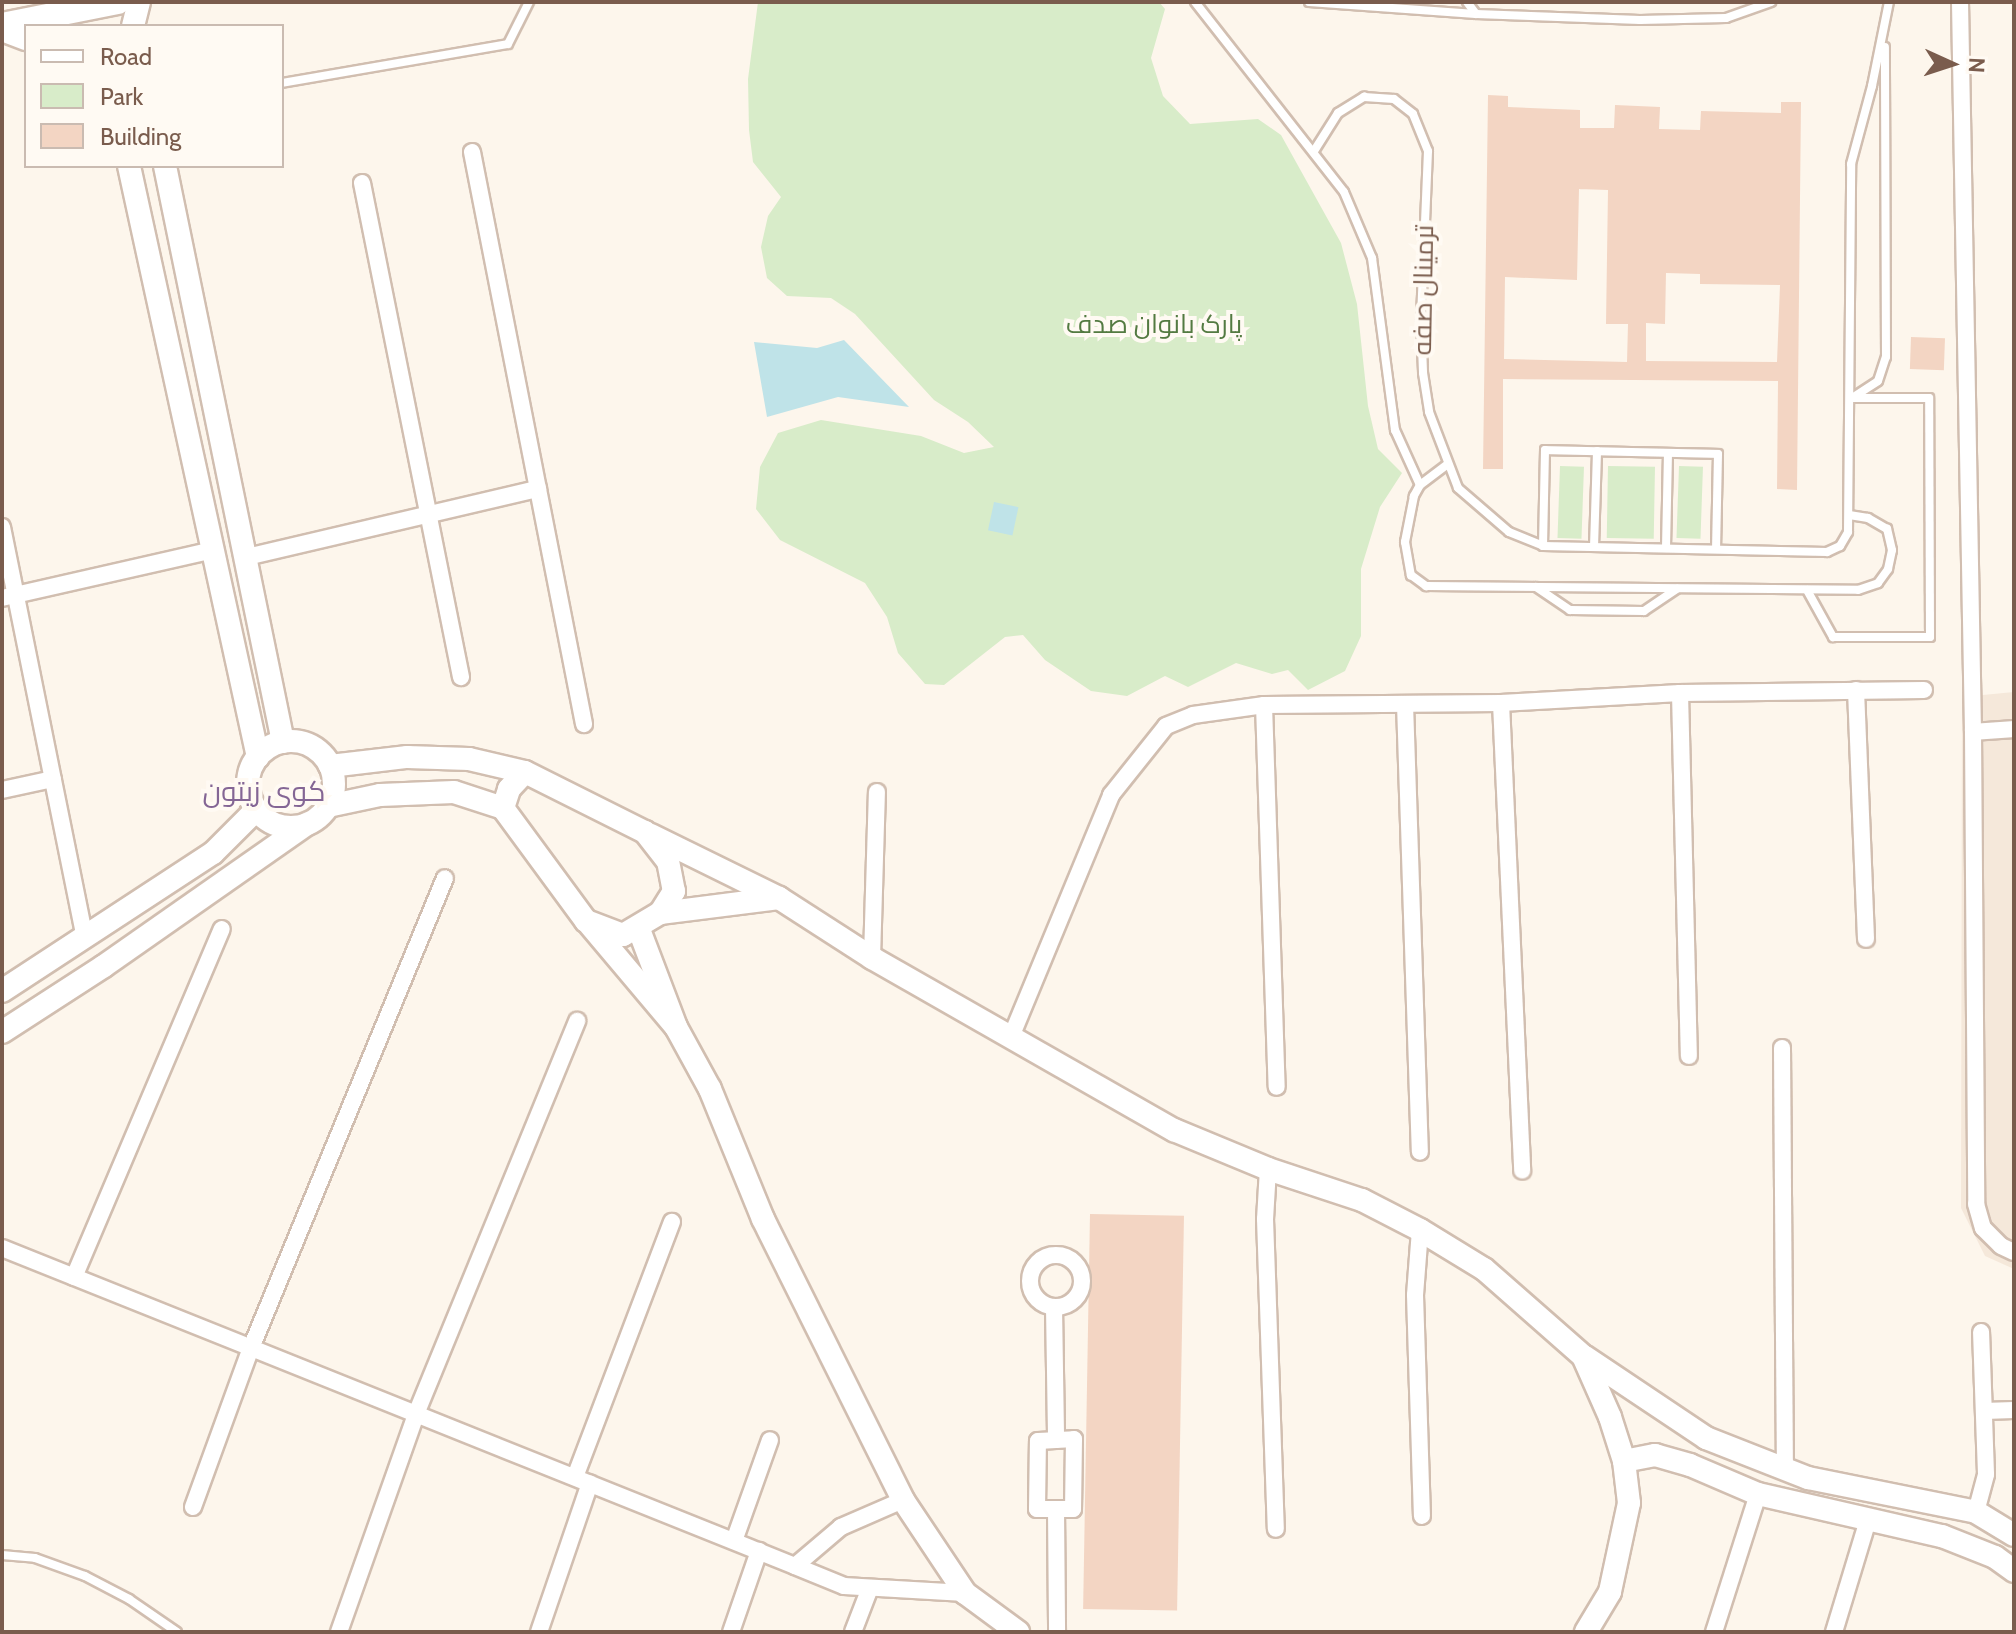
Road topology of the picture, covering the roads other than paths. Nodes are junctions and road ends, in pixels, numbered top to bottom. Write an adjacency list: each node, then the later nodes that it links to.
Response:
1 (118, 2): 14 (main road)
2 (139, 2): 13 (street)
3 (529, 2): 17 (lane)
4 (1195, 2): 18 (lane)
5 (1309, 2): 11 (lane)
6 (1387, 2): 11 (lane)
7 (1467, 2): 12 (lane)
8 (1771, 2): 12 (lane)
9 (1889, 2): 15 (lane)
10 (1960, 2): 51 (street)
11 (1378, 9): 12 (lane)
12 (1476, 14)
13 (134, 24)
14 (2, 27): 16 (street)
15 (1885, 27): 23 (lane, ترمینال صفه); 23 (lane)
16 (24, 38)
17 (284, 83)
18 (1314, 151): 26 (lane, ترمینال صفه); 27 (lane)
19 (472, 152): 28 (street)
20 (129, 168): 36 (street)
21 (165, 168): 37 (street)
22 (362, 183): 29 (street)
23 (1851, 398): 30 (lane, ترمینال صفه); 40 (lane)
24 (1597, 451): 25 (lane); 32 (lane); 33 (lane)
25 (1668, 453): 34 (lane); 35 (lane)
26 (1447, 465): 27 (lane); 32 (lane, ترمینال صفه)
27 (1420, 485): 38 (lane)
28 (538, 489): 29 (street); 49 (street)
29 (426, 513): 37 (street); 42 (street)
30 (1849, 515): 35 (lane, ترمینال صفه); 40 (lane)
31 (2, 527): 41 (street)
32 (1543, 546): 33 (lane, ترمینال صفه)
33 (1594, 547): 34 (lane, ترمینال صفه)
34 (1666, 548): 35 (lane, ترمینال صفه)
35 (1716, 549)
36 (213, 550): 41 (street); 53 (street)
37 (247, 557): 52 (street)
38 (1535, 587): 39 (lane); 39 (lane)
39 (1678, 588): 40 (lane)
40 (1807, 590)
41 (9, 596): 56 (street)
42 (461, 677)
43 (1856, 690): 44 (street); 45 (street); 71 (street)
44 (1924, 690)
45 (1680, 693): 46 (street); 79 (street)
46 (1501, 703): 47 (street); 83 (street)
47 (1405, 704): 48 (street); 81 (street)
48 (1264, 705): 77 (street); 80 (street)
49 (584, 724)
50 (2014, 729): 51 (street)
51 (1973, 732): 87 (street)
52 (283, 742): 53 (street); 54 (street)
53 (258, 757): 61 (street)
54 (330, 766): 55 (street); 59 (street)
55 (525, 772): 60 (street); 63 (street)
56 (53, 779): 57 (street); 70 (street)
57 (2, 790)
58 (877, 792): 72 (street)
59 (328, 806): 60 (street); 62 (street)
60 (503, 808): 67 (street)
61 (256, 810): 62 (street); 70 (street)
62 (307, 824): 76 (street)
63 (645, 832): 65 (street); 66 (street)
64 (445, 878): 91 (street)
65 (779, 898): 66 (street); 72 (street)
66 (660, 913): 68 (street)
67 (586, 921): 68 (street); 75 (street)
68 (638, 927): 75 (street)
69 (222, 929): 88 (street)
70 (85, 937): 73 (street)
71 (1866, 939)
72 (872, 958): 77 (street)
73 (2, 991)
74 (577, 1021): 95 (street)
75 (676, 1027): 102 (street)
76 (2, 1032)
77 (1011, 1037): 82 (street)
78 (1782, 1048): 99 (street)
79 (1689, 1056)
80 (1277, 1087)
81 (1420, 1152)
82 (1268, 1169): 85 (street); 108 (street)
83 (1522, 1171)
84 (672, 1222): 100 (street)
85 (1420, 1230): 92 (street); 106 (street)
86 (2, 1248): 88 (street)
87 (2014, 1252)
88 (74, 1277): 91 (street)
89 (1054, 1307): 97 (street)
90 (1981, 1332): 94 (street)
91 (251, 1348): 95 (street); 103 (street)
92 (1583, 1356): 98 (street); 99 (street)
93 (2014, 1410): 94 (street)
94 (1984, 1411): 105 (street)
95 (416, 1414): 100 (street); 119 (street)
96 (770, 1440): 110 (street)
97 (1056, 1440): 104 (street); 104 (street)
98 (1624, 1461): 101 (street); 125 (street)
99 (1785, 1470): 105 (street)
100 (582, 1480): 110 (street); 120 (street)
101 (1758, 1494): 107 (street); 126 (street)
102 (903, 1500): 113 (street); 116 (street)
103 (193, 1507)
104 (1056, 1509): 124 (street)
105 (1976, 1512): 109 (street)
106 (1422, 1516)
107 (1868, 1520): 114 (street); 127 (street)
108 (1276, 1529)
109 (2014, 1535)
110 (734, 1541): 111 (street)
111 (759, 1551): 113 (street); 121 (street)
112 (2, 1555): 118 (lane)
113 (795, 1566): 115 (street)
114 (2014, 1571)
115 (870, 1588): 116 (street); 122 (street)
116 (965, 1593): 117 (street)
117 (995, 1625): 123 (street)
118 (177, 1632)
119 (339, 1632)
120 (539, 1632)
121 (731, 1632)
122 (853, 1632)
123 (1018, 1632)
124 (1057, 1632)
125 (1586, 1632)
126 (1714, 1632)
127 (1834, 1632)

